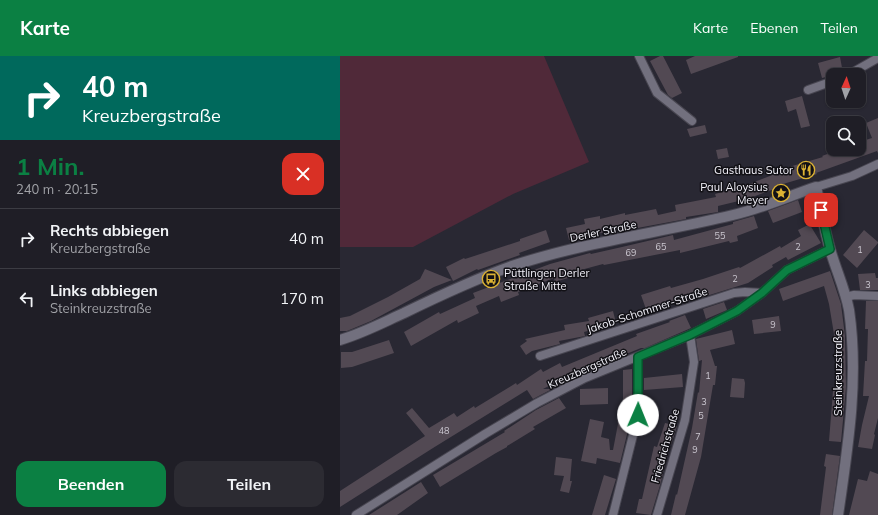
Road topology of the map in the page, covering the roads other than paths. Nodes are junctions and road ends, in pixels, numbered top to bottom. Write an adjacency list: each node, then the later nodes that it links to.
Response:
1 (639, 56): 6 (street)
2 (878, 58): 3 (street)
3 (860, 68)
4 (826, 84): 5 (street)
5 (808, 90)
6 (692, 121)
7 (878, 164): 8 (street, Derler Straße)
8 (816, 187): 9 (street, Steinkreuzstraße); 14 (street, Derler Straße)
9 (830, 249): 10 (street, Kreuzbergstraße); 11 (street, Steinkreuzstraße)
10 (762, 293): 13 (street, Kreuzbergstraße); 15 (street, Jakob-Schommer-Straße)
11 (846, 296): 12 (street); 20 (street, Steinkreuzstraße)
12 (878, 296)
13 (690, 335): 16 (street, Kreuzbergstraße); 19 (street, Friedrichstraße)
14 (340, 340)
15 (540, 356)
16 (638, 357): 17 (street, Kreuzbergstraße); 18 (street)
17 (356, 515)
18 (613, 515)
19 (657, 515)
20 (838, 515)

